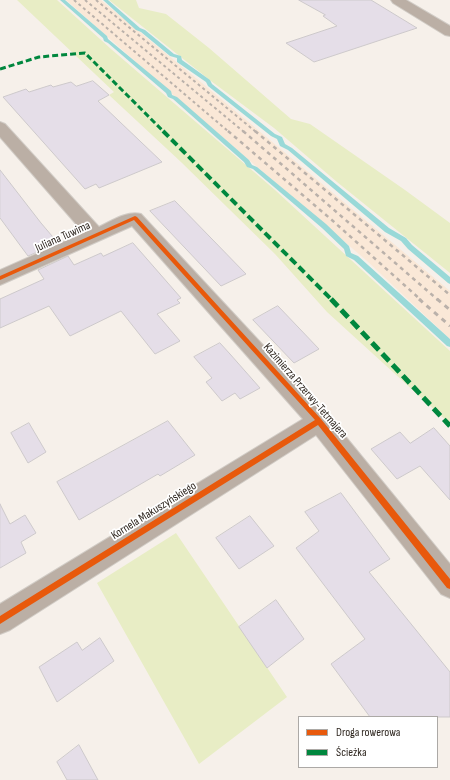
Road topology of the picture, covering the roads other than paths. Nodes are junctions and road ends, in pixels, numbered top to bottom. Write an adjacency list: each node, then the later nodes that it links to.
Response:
1 (397, 0): 2 (street)
2 (450, 32)
3 (0, 127): 5 (street)
4 (135, 218): 5 (street, Juliana Tuwima); 7 (street, Kazimierza Przerwy-Tetmajera)
5 (96, 235): 6 (street, Juliana Tuwima)
6 (0, 278)
7 (319, 421): 8 (street, Kazimierza Przerwy-Tetmajera); 9 (street, Kornela Makuszyńskiego)
8 (450, 585)
9 (0, 620)

